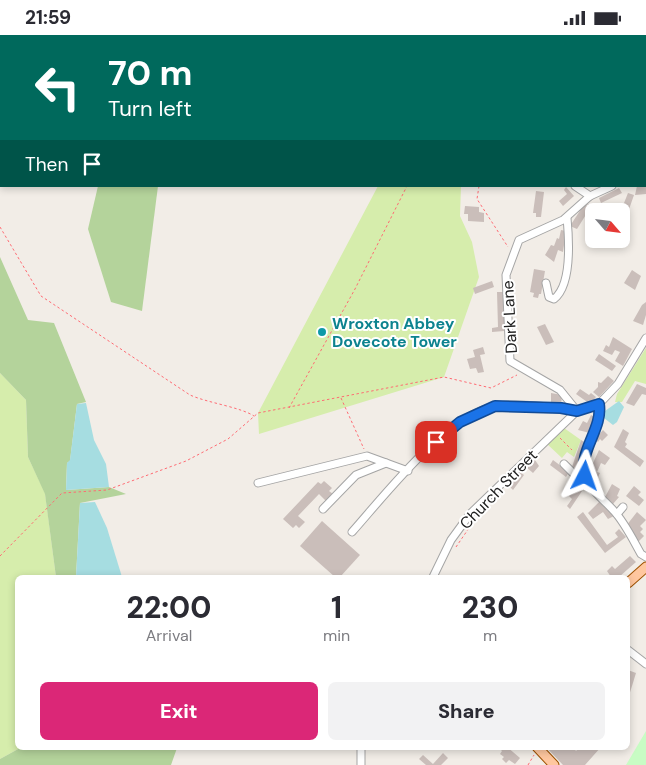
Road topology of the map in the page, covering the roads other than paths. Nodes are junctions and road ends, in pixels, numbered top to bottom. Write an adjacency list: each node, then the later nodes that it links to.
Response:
1 (576, 187): 3 (street)
2 (610, 187): 3 (street, Dark Lane)
3 (590, 196): 4 (street, Dark Lane)
4 (565, 219): 5 (street); 8 (street, Dark Lane)
5 (546, 283)
6 (646, 338): 7 (street)
7 (599, 404): 8 (street); 12 (street)
8 (577, 411): 11 (street); 20 (street, Church Street)
9 (386, 463): 11 (street); 13 (street); 15 (street)
10 (564, 465): 12 (street)
11 (408, 471): 17 (street)
12 (585, 476): 16 (street)
13 (258, 483)
14 (623, 507): 16 (street)
15 (324, 509)
16 (617, 515): 18 (street)
17 (352, 532)
18 (644, 555): 19 (street)
19 (643, 570): 21 (main road)
20 (433, 575)
21 (630, 581)
22 (630, 652): 23 (street)
23 (646, 664)
24 (361, 750): 26 (street)
25 (539, 750): 27 (main road)
26 (360, 765)
27 (554, 765)

